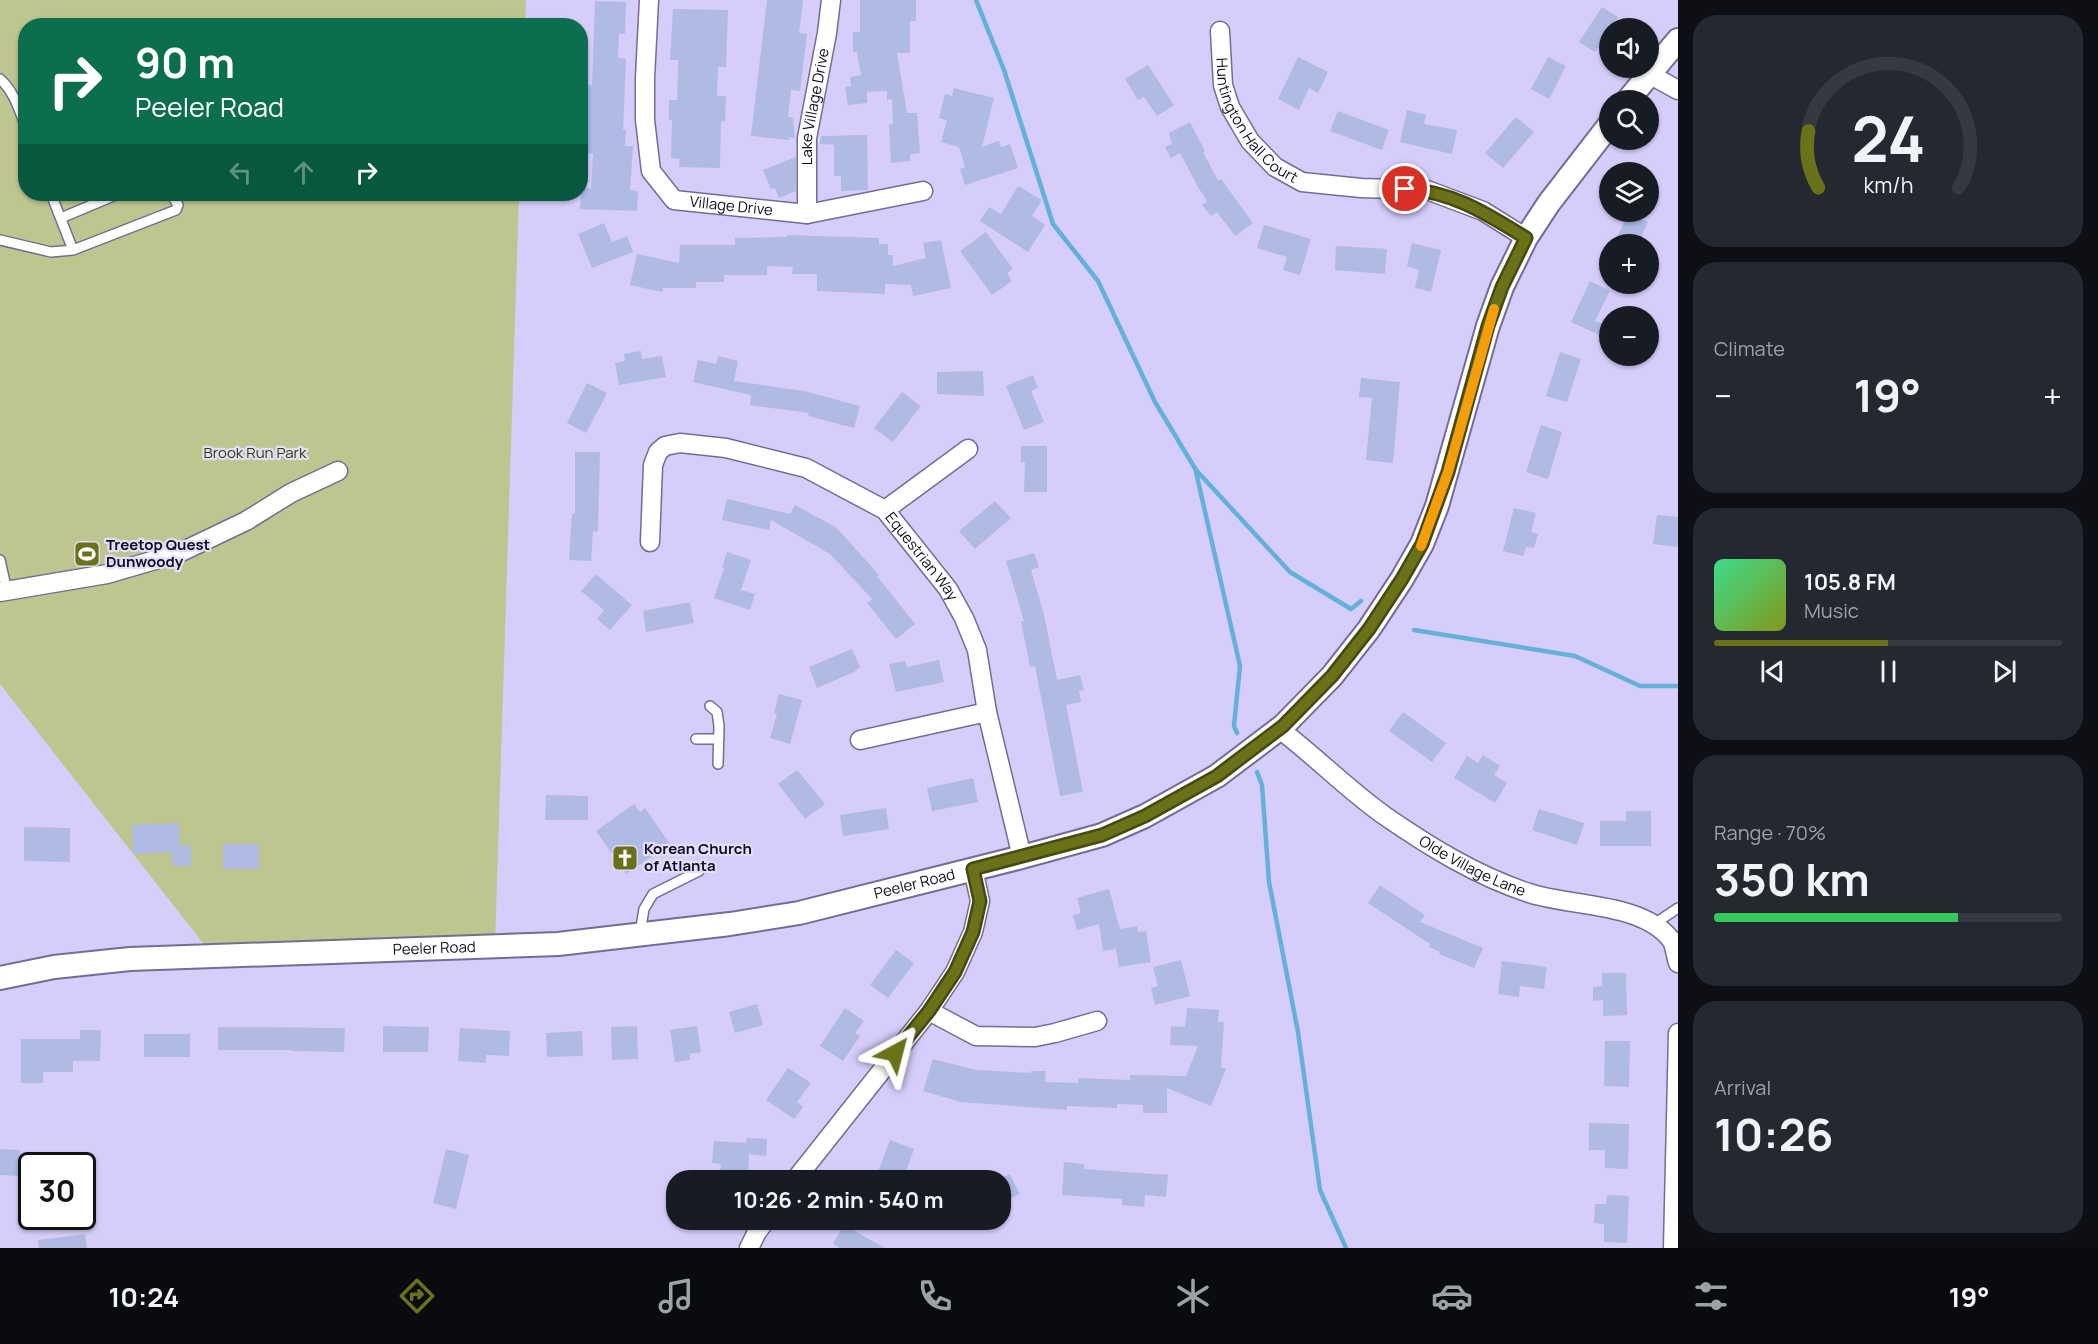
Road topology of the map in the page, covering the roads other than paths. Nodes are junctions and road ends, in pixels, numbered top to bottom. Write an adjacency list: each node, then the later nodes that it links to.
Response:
1 (649, 0): 17 (street, Village Drive)
2 (831, 0): 17 (street, Lake Village Drive)
3 (1220, 31): 19 (street, Huntington Hall Court)
4 (1678, 40): 5 (street)
5 (1659, 62)
6 (1646, 78): 9 (street)
7 (1656, 78): 10 (street)
8 (0, 79): 11 (lane)
9 (1636, 90)
10 (1678, 90)
11 (18, 107)
12 (1599, 138): 19 (street, Peeler Road)
13 (923, 191): 17 (street, Village Drive)
14 (54, 201): 18 (lane)
15 (101, 201): 18 (lane)
16 (175, 201): 21 (lane)
17 (807, 214)
18 (61, 218): 21 (lane)
19 (1526, 238): 30 (street, Peeler Road)
20 (0, 240): 21 (lane)
21 (73, 250)
22 (968, 449): 24 (street)
23 (338, 471): 27 (street)
24 (885, 510): 25 (street, Equestrian Way); 29 (street, Equestrian Way)
25 (650, 542)
26 (0, 560): 27 (lane)
27 (3, 591)
28 (710, 706): 32 (lane)
29 (987, 712): 33 (street); 35 (street, Equestrian Way)
30 (1283, 726): 35 (street, Peeler Road); 39 (street, Olde Village Lane)
31 (696, 739): 32 (lane)
32 (719, 740): 34 (lane)
33 (860, 740)
34 (718, 764)
35 (1022, 857): 36 (street, Peeler Road)
36 (973, 869): 40 (street, Peeler Road); 43 (street)
37 (699, 870): 40 (lane)
38 (1678, 908): 39 (lane)
39 (1654, 924): 41 (street, Olde Village Lane)
40 (640, 935): 42 (street, Peeler Road)
41 (1678, 963)
42 (0, 978)
43 (929, 1011): 44 (street); 46 (street)
44 (1097, 1021)
45 (1678, 1033): 49 (street)
46 (803, 1170)
47 (758, 1230): 48 (street)
48 (749, 1248)
49 (1673, 1248)

